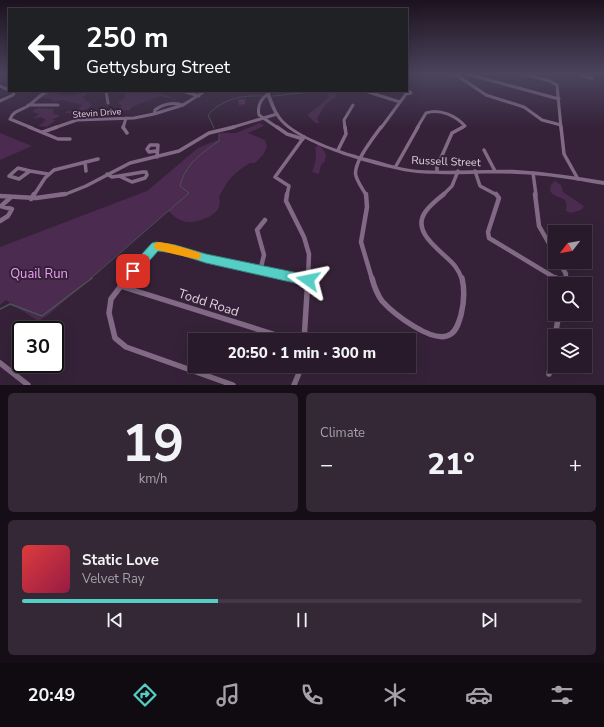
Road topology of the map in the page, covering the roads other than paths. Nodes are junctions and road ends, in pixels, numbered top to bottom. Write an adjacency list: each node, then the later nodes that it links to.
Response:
1 (13, 92): 14 (street)
2 (45, 92): 17 (street)
3 (106, 92): 16 (street)
4 (185, 92): 12 (street)
5 (204, 92): 12 (street, Stevin Drive)
6 (268, 92): 22 (street, Russell Street); 24 (street)
7 (368, 92): 15 (street)
8 (406, 92): 15 (street)
9 (482, 92): 25 (street)
10 (533, 92): 13 (street)
11 (558, 92): 13 (street)
12 (199, 96): 19 (street, Stevin Drive)
13 (559, 99): 25 (street)
14 (0, 101)
15 (400, 102): 34 (street)
16 (108, 103)
17 (28, 105): 18 (street); 26 (street)
18 (58, 105)
19 (183, 105): 21 (street, Stevin Drive); 21 (street, Stevin Drive)
20 (354, 105): 30 (street)
21 (154, 114): 23 (street, Stevin Drive)
22 (277, 114): 24 (street); 28 (street, Russell Street)
23 (126, 118): 26 (street, Stevin Drive); 27 (street)
24 (263, 118): 28 (street); 33 (street)
25 (561, 125): 48 (street)
26 (43, 132): 29 (street)
27 (127, 133)
28 (304, 138): 30 (street, Russell Street); 59 (street)
29 (70, 139)
30 (338, 150): 34 (street, Russell Street)
31 (484, 150): 43 (street)
32 (156, 151): 33 (street)
33 (157, 156): 46 (street)
34 (361, 157): 37 (street, Russell Street); 41 (street)
35 (98, 158): 36 (street)
36 (85, 162): 39 (street); 45 (street)
37 (396, 166): 40 (street, Russell Street); 40 (street)
38 (30, 171): 38 (street); 45 (street)
39 (86, 171)
40 (437, 171): 41 (street, Russell Street)
41 (458, 171): 42 (street, Russell Street)
42 (475, 171): 43 (street, Russell Street); 58 (street)
43 (495, 171): 44 (street, Russell Street)
44 (533, 173): 48 (street, Russell Street); 56 (street)
45 (48, 174): 52 (street)
46 (107, 174): 47 (street); 52 (street)
47 (119, 176): 47 (street)
48 (578, 178): 49 (street, Russell Street)
49 (604, 183)
50 (0, 196): 51 (street)
51 (10, 198): 52 (street); 53 (street)
52 (31, 199)
53 (0, 206): 55 (street)
54 (265, 220): 57 (street)
55 (0, 221)
56 (548, 242)
57 (260, 271): 59 (street); 60 (street)
58 (553, 277)
59 (308, 280): 62 (street)
60 (120, 286): 61 (street, Todd Road); 66 (street)
61 (270, 333)
62 (304, 333)
63 (0, 363): 65 (street)
64 (299, 373): 67 (street)
65 (28, 385)
66 (233, 385)
67 (294, 385)

